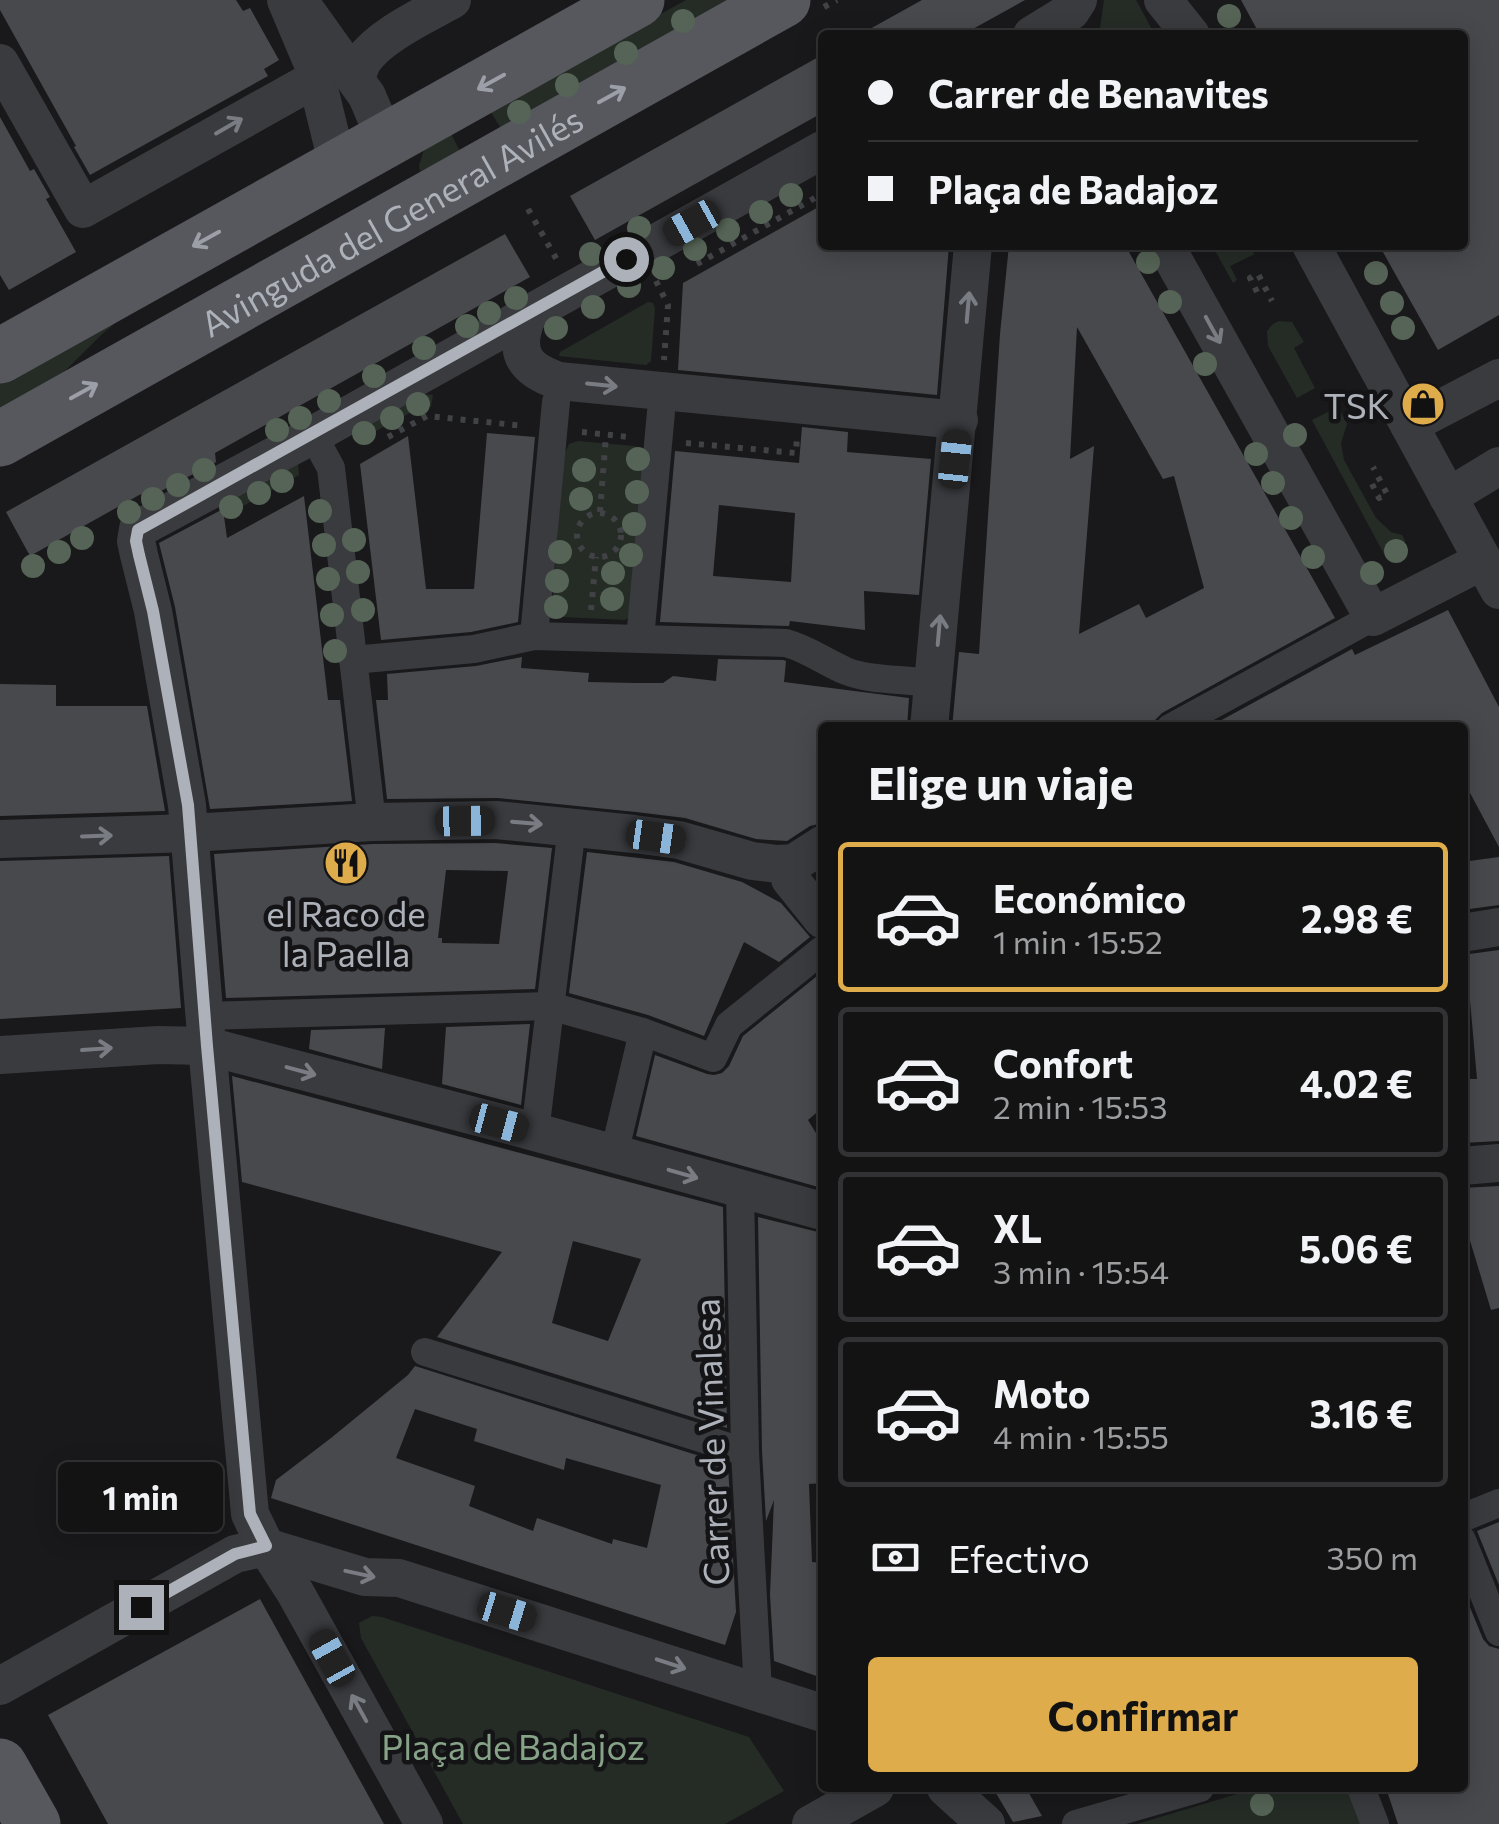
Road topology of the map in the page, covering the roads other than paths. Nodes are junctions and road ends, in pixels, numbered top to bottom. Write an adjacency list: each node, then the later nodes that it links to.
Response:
1 (286, 0): 13 (street)
2 (298, 0): 14 (street)
3 (452, 0): 14 (street)
4 (637, 0): 15 (main road, Avinguda del General Avilés, one-way to 15)
5 (782, 0): 21 (main road, Avinguda del General Avilés, one-way to 5)
6 (1078, 0): 9 (street)
7 (1163, 0): 10 (street)
8 (1191, 0): 11 (street)
9 (1045, 30)
10 (1187, 30)
11 (1201, 30)
12 (0, 62): 13 (street, one-way to 13)
13 (317, 78): 17 (street)
14 (356, 78): 15 (street)
15 (386, 141): 17 (main road, Avinguda del General Avilés); 21 (main road)
16 (818, 152): 22 (street)
17 (338, 166): 23 (main road, Avinguda del General Avilés, one-way to 23)
18 (973, 250): 27 (street, one-way to 18)
19 (1168, 250): 34 (street, one-way to 34)
20 (1314, 250): 28 (street)
21 (224, 312): 30 (main road, Avinguda del General Avilés, one-way to 21)
22 (528, 314): 27 (street, one-way to 27); 29 (street)
23 (0, 356)
24 (1499, 378): 28 (street)
25 (556, 402): 35 (street)
26 (661, 412): 36 (street)
27 (959, 420): 39 (street, one-way to 27)
28 (1409, 425): 32 (street)
29 (312, 435): 37 (street); 43 (street)
30 (0, 439)
31 (1499, 466): 32 (street)
32 (1448, 496): 33 (street)
33 (1490, 575): 34 (street)
34 (1373, 618): 40 (street)
35 (534, 636): 36 (street); 37 (street)
36 (640, 639): 38 (street)
37 (353, 660): 41 (street)
38 (920, 682)
39 (930, 722)
40 (1181, 722)
41 (372, 822): 42 (street, one-way to 42); 43 (street)
42 (572, 827): 45 (street); 50 (street)
43 (190, 833): 44 (street, one-way to 43); 51 (street)
44 (0, 840)
45 (808, 854): 46 (street)
46 (818, 914)
47 (1499, 928): 48 (street)
48 (1468, 932)
49 (818, 953): 52 (street)
50 (550, 1006): 51 (street); 52 (street); 54 (street)
51 (206, 1031): 53 (street, one-way to 51); 54 (street, one-way to 54); 64 (street)
52 (643, 1032): 55 (street)
53 (0, 1055)
54 (535, 1132): 55 (street)
55 (614, 1154): 58 (street, one-way to 58)
56 (1499, 1162): 57 (street)
57 (1468, 1165)
58 (740, 1190): 59 (street); 61 (street, Carrer de Vinalesa)
59 (818, 1210)
60 (425, 1352): 61 (street)
61 (745, 1452): 68 (street, Carrer de Vinalesa)
62 (1499, 1503): 63 (street)
63 (1468, 1516)
64 (266, 1546): 67 (street); 68 (street, one-way to 68); 76 (street, one-way to 64)
65 (1468, 1555): 66 (street)
66 (1499, 1632)
67 (0, 1686)
68 (758, 1692): 69 (street)
69 (818, 1711)
70 (0, 1766): 75 (main road)
71 (868, 1792): 77 (street)
72 (950, 1792): 78 (street)
73 (1186, 1792): 79 (street)
74 (1362, 1792): 80 (street)
75 (33, 1824)
76 (424, 1824)
77 (811, 1824)
78 (986, 1824)
79 (1076, 1824)
80 (1374, 1824)

